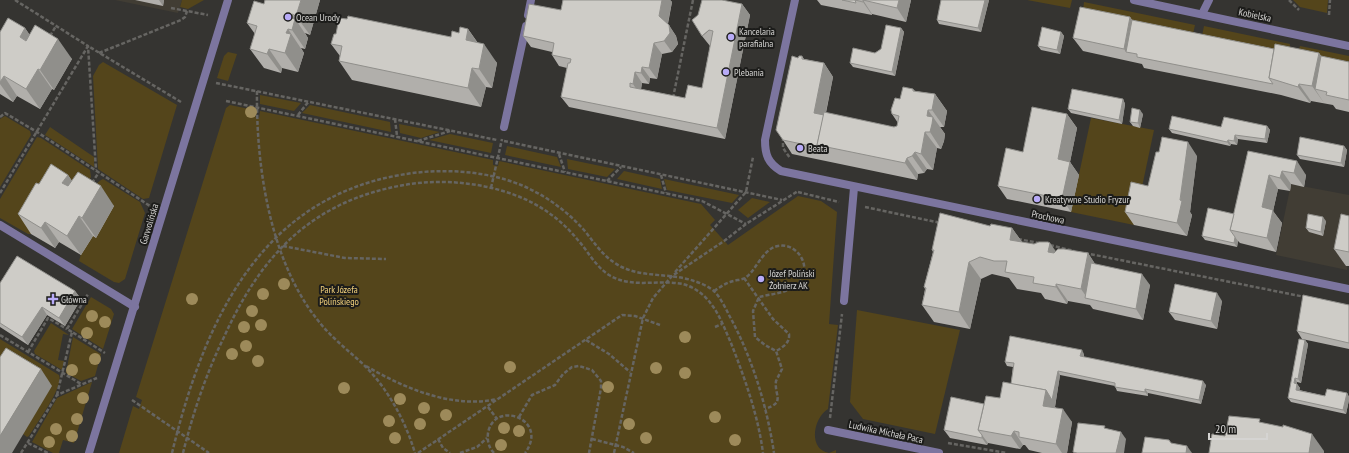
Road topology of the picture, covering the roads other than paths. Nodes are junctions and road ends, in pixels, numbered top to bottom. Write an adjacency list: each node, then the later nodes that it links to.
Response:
1 (228, 0): 13 (street, Garwolińska)
2 (531, 0): 8 (street)
3 (795, 0): 9 (street, Prochowa)
4 (1134, 0): 6 (street, Kobielska)
5 (1209, 0): 6 (street)
6 (1202, 14): 7 (street, Kobielska)
7 (1349, 46)
8 (504, 127)
9 (854, 188): 11 (street, Prochowa); 12 (street)
10 (0, 225): 13 (street)
11 (1349, 289)
12 (844, 301)
13 (135, 307): 15 (street, Garwolińska)
14 (828, 430): 16 (street, Ludwika Michała Paca)
15 (89, 453)
16 (939, 453)

